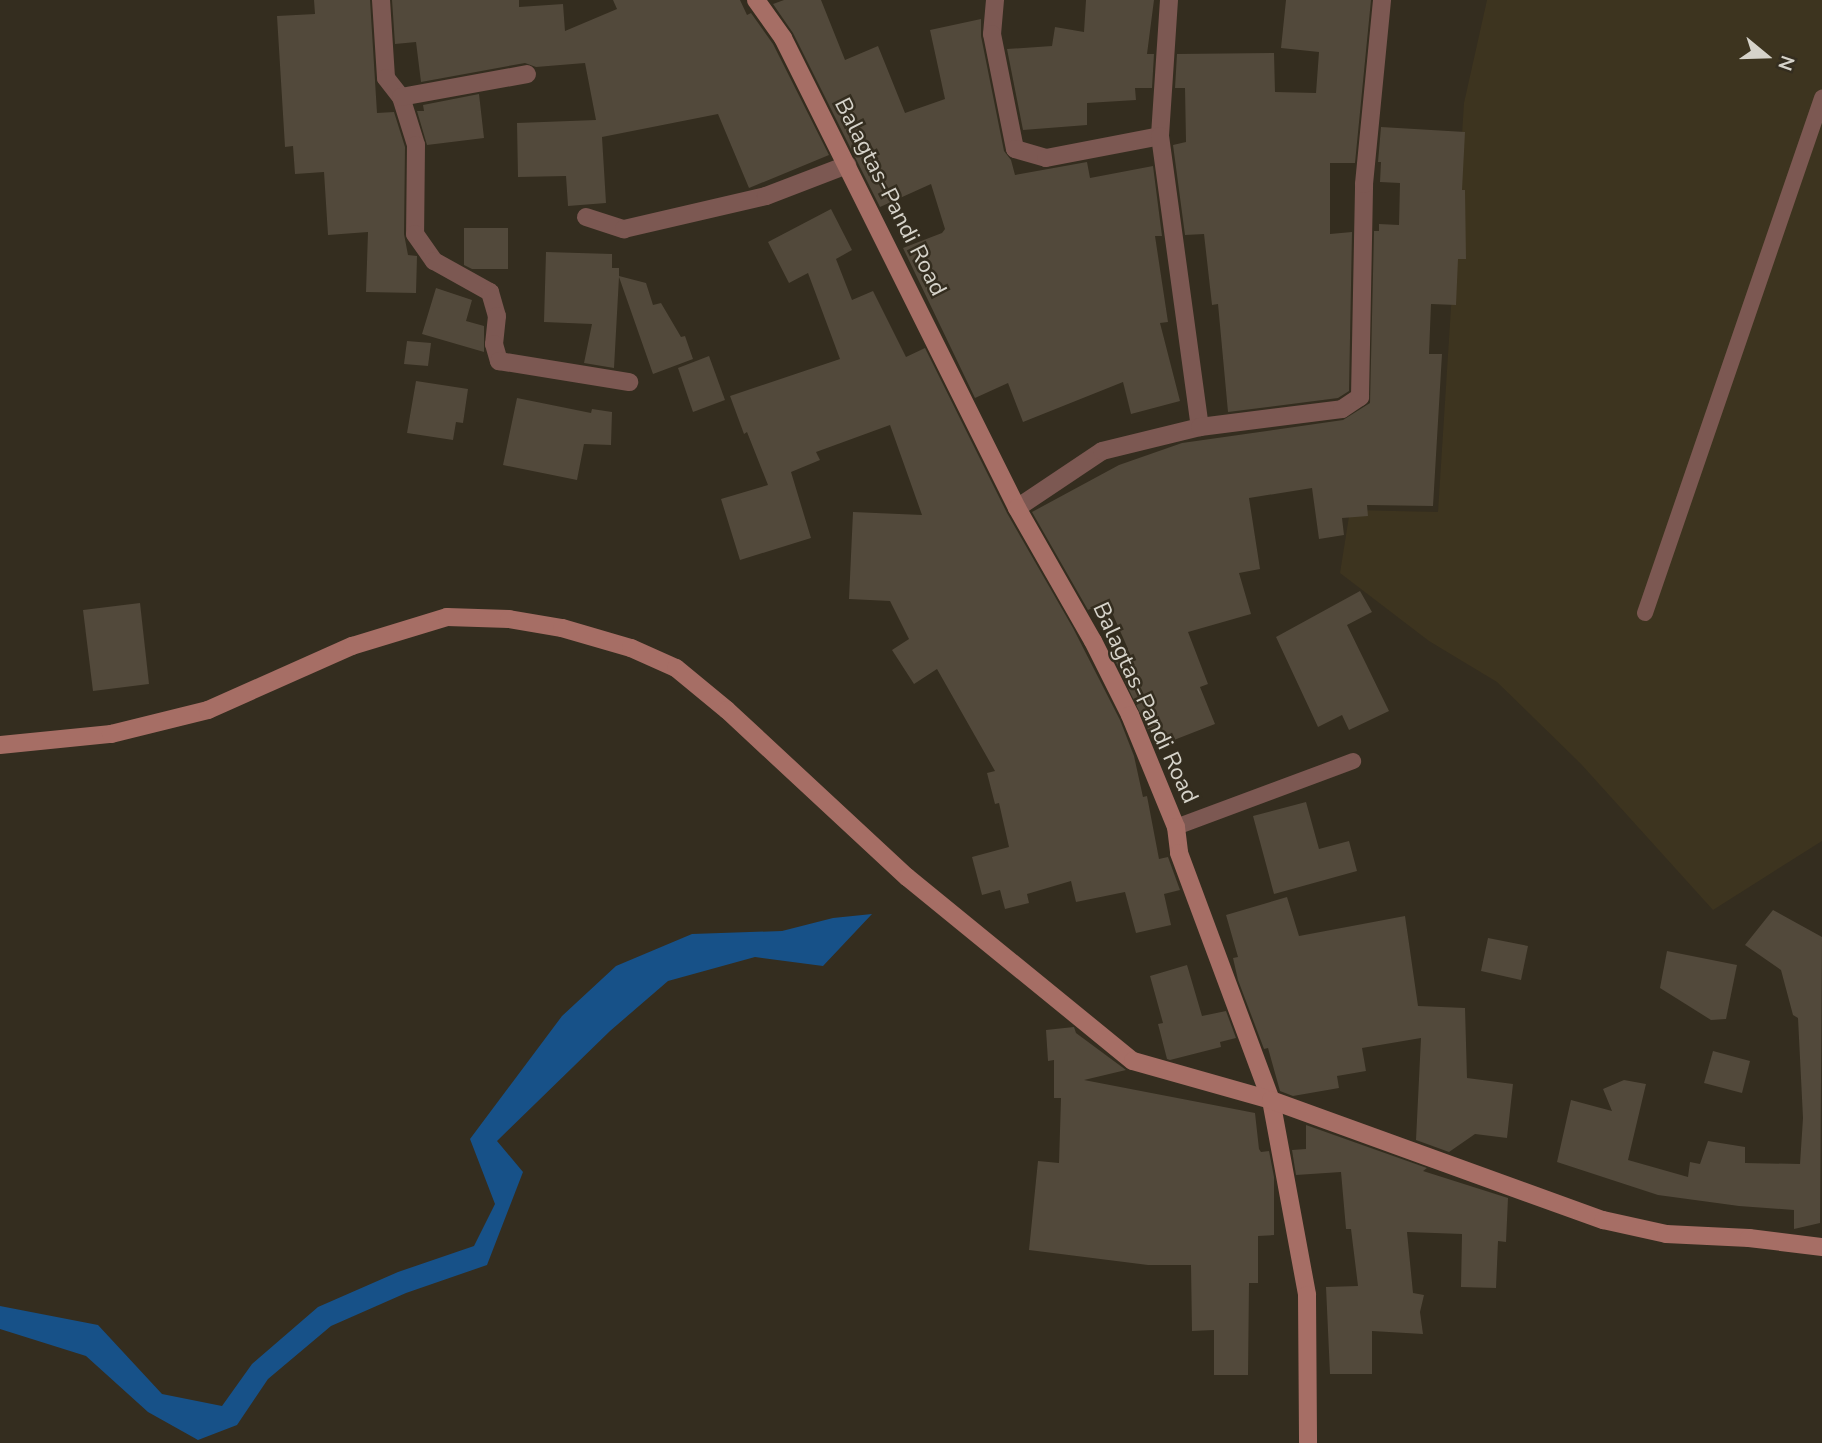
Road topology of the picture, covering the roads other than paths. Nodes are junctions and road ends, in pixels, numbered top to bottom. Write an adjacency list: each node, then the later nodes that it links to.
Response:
1 (381, 0): 7 (street)
2 (756, 0): 10 (street, Balagtas-Pandi Road)
3 (995, 0): 9 (street)
4 (1169, 0): 9 (street)
5 (1382, 0): 13 (street)
6 (527, 74): 7 (street)
7 (401, 97): 12 (street)
8 (1822, 98): 15 (lane)
9 (1160, 136): 13 (street)
10 (846, 165): 11 (street); 14 (street, Balagtas-Pandi Road)
11 (586, 217)
12 (629, 382)
13 (1200, 427): 14 (street)
14 (1017, 508): 18 (street, Balagtas-Pandi Road)
15 (1645, 613)
16 (0, 745): 19 (street)
17 (1353, 761): 18 (lane)
18 (1176, 827): 19 (street, Balagtas-Pandi Road)
19 (1271, 1100): 20 (street); 21 (street, Balagtas-Pandi Road)
20 (1822, 1247)
21 (1308, 1443)

